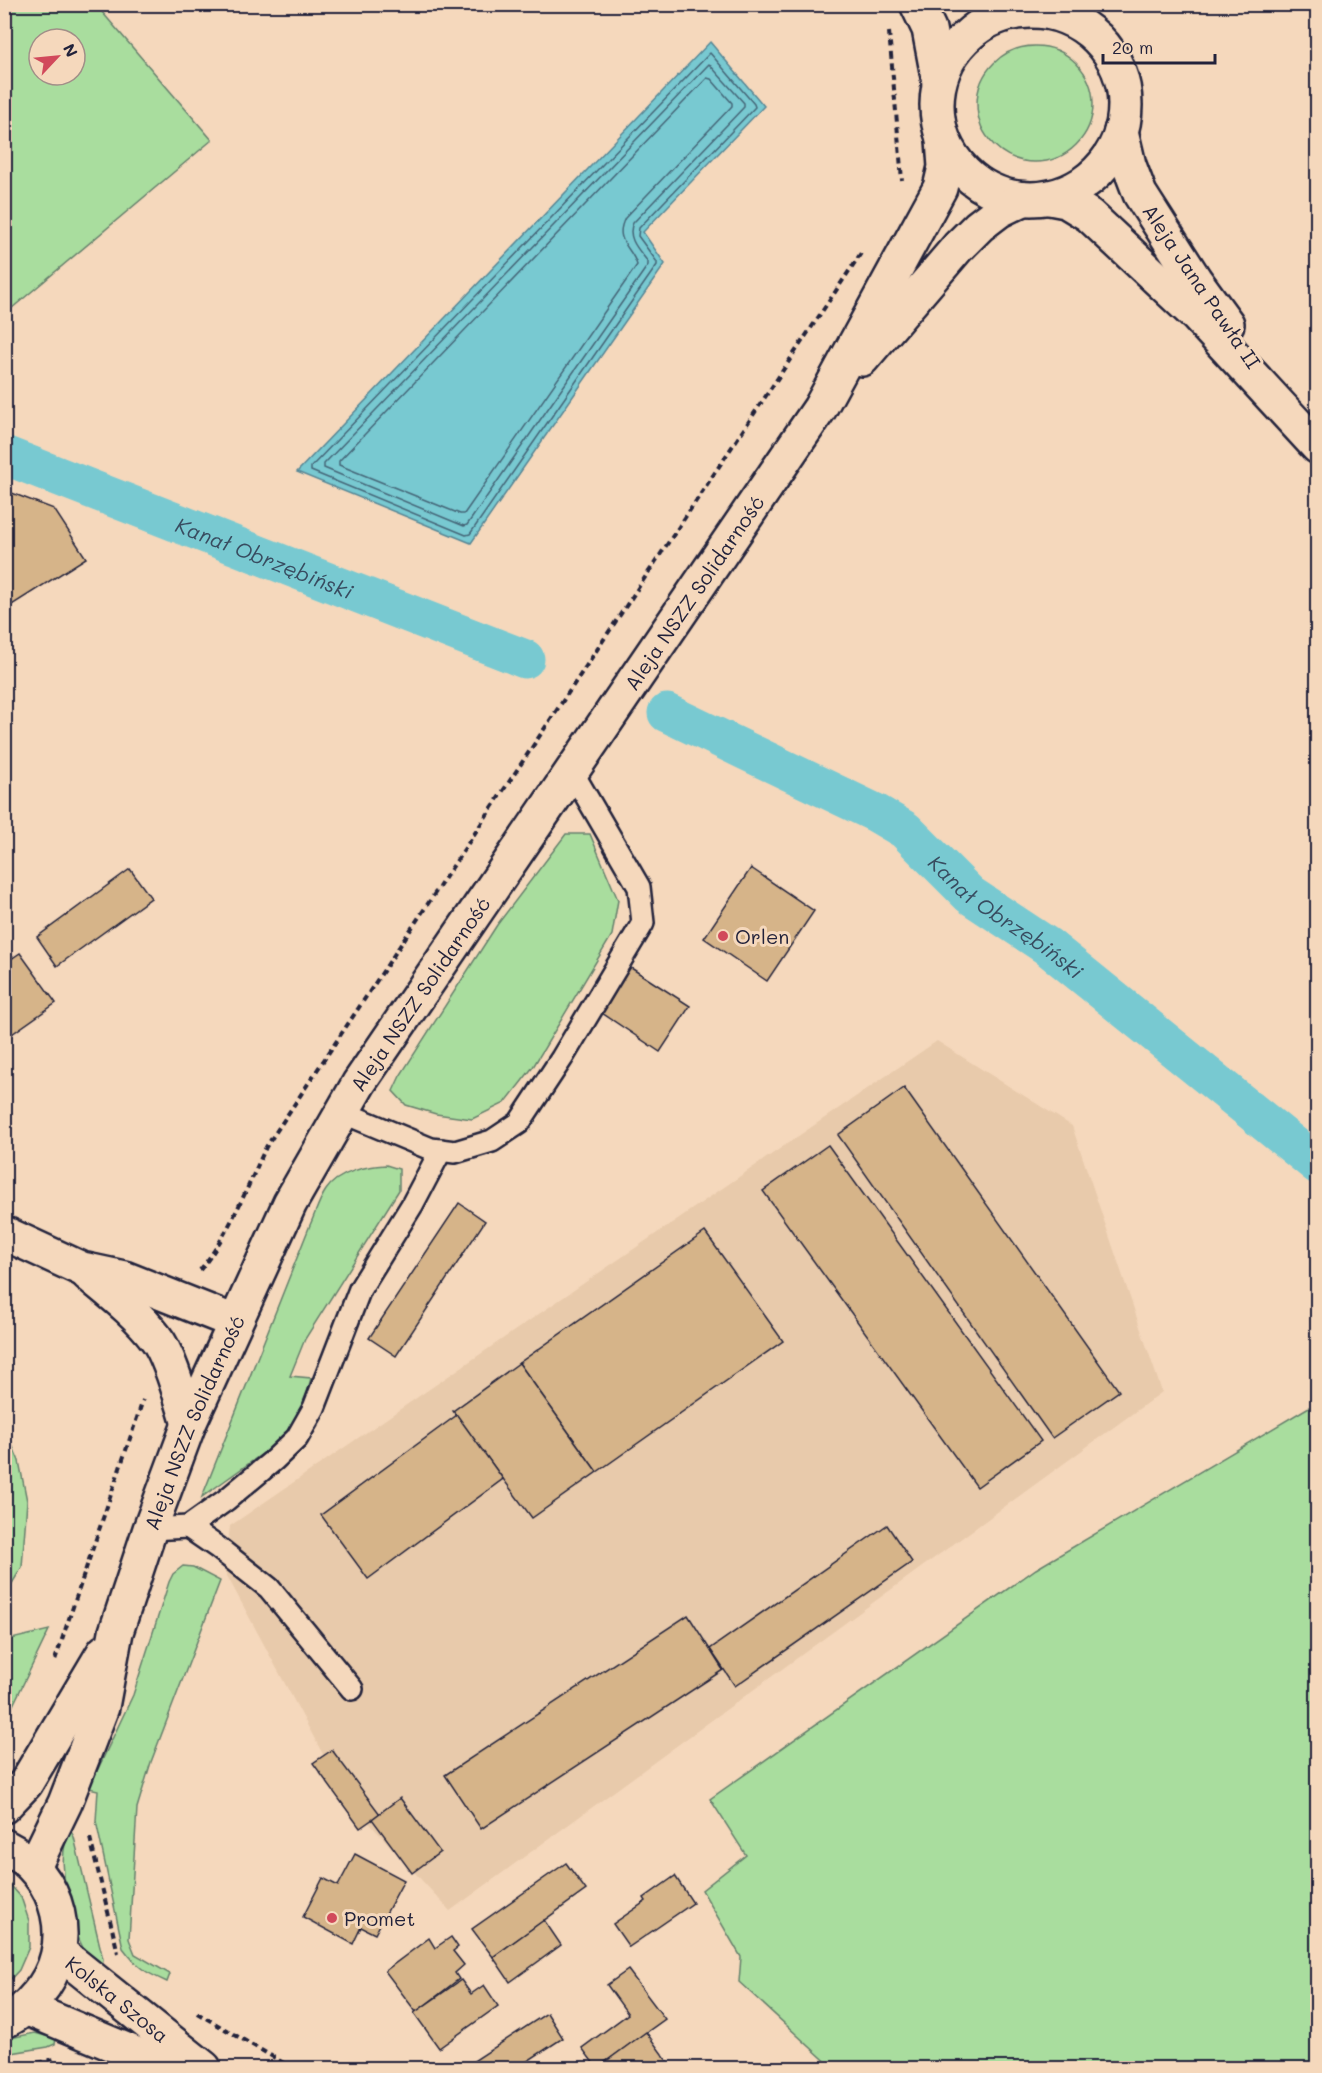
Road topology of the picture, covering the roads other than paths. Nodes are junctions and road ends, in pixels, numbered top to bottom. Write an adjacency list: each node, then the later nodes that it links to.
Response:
1 (917, 4): 3 (street)
2 (1014, 8): 3 (street); 4 (street)
3 (939, 82): 5 (street)
4 (1121, 132): 6 (street); 8 (street, Aleja Jana Pawła II)
5 (944, 140): 6 (street); 7 (street, Aleja NSZZ Solidarność)
6 (1036, 198): 7 (street, Aleja NSZZ Solidarność); 8 (street, Aleja Jana Pawła II)
7 (820, 408): 9 (street, Aleja NSZZ Solidarność)
8 (1310, 439)
9 (571, 770): 10 (street, Aleja NSZZ Solidarność); 11 (lane)
10 (342, 1112): 11 (lane); 14 (street, Aleja NSZZ Solidarność)
11 (441, 1150): 16 (lane)
12 (4, 1233): 13 (street)
13 (82, 1269): 14 (street); 15 (street)
14 (235, 1322): 15 (street, Aleja NSZZ Solidarność)
15 (189, 1424): 17 (street, Aleja NSZZ Solidarność)
16 (188, 1527): 17 (lane); 19 (lane)
17 (150, 1529): 18 (street, Aleja NSZZ Solidarność)
18 (116, 1632): 20 (street, Aleja NSZZ Solidarność); 22 (street, Aleja NSZZ Solidarność)
19 (352, 1689)
20 (4, 1806)
21 (4, 1846): 22 (street)
22 (34, 1867): 23 (street)
23 (59, 1952): 24 (street); 26 (street, Kolska Szosa)
24 (15, 2015): 25 (street, Kolska Szosa)
25 (169, 2068)
26 (204, 2068)

